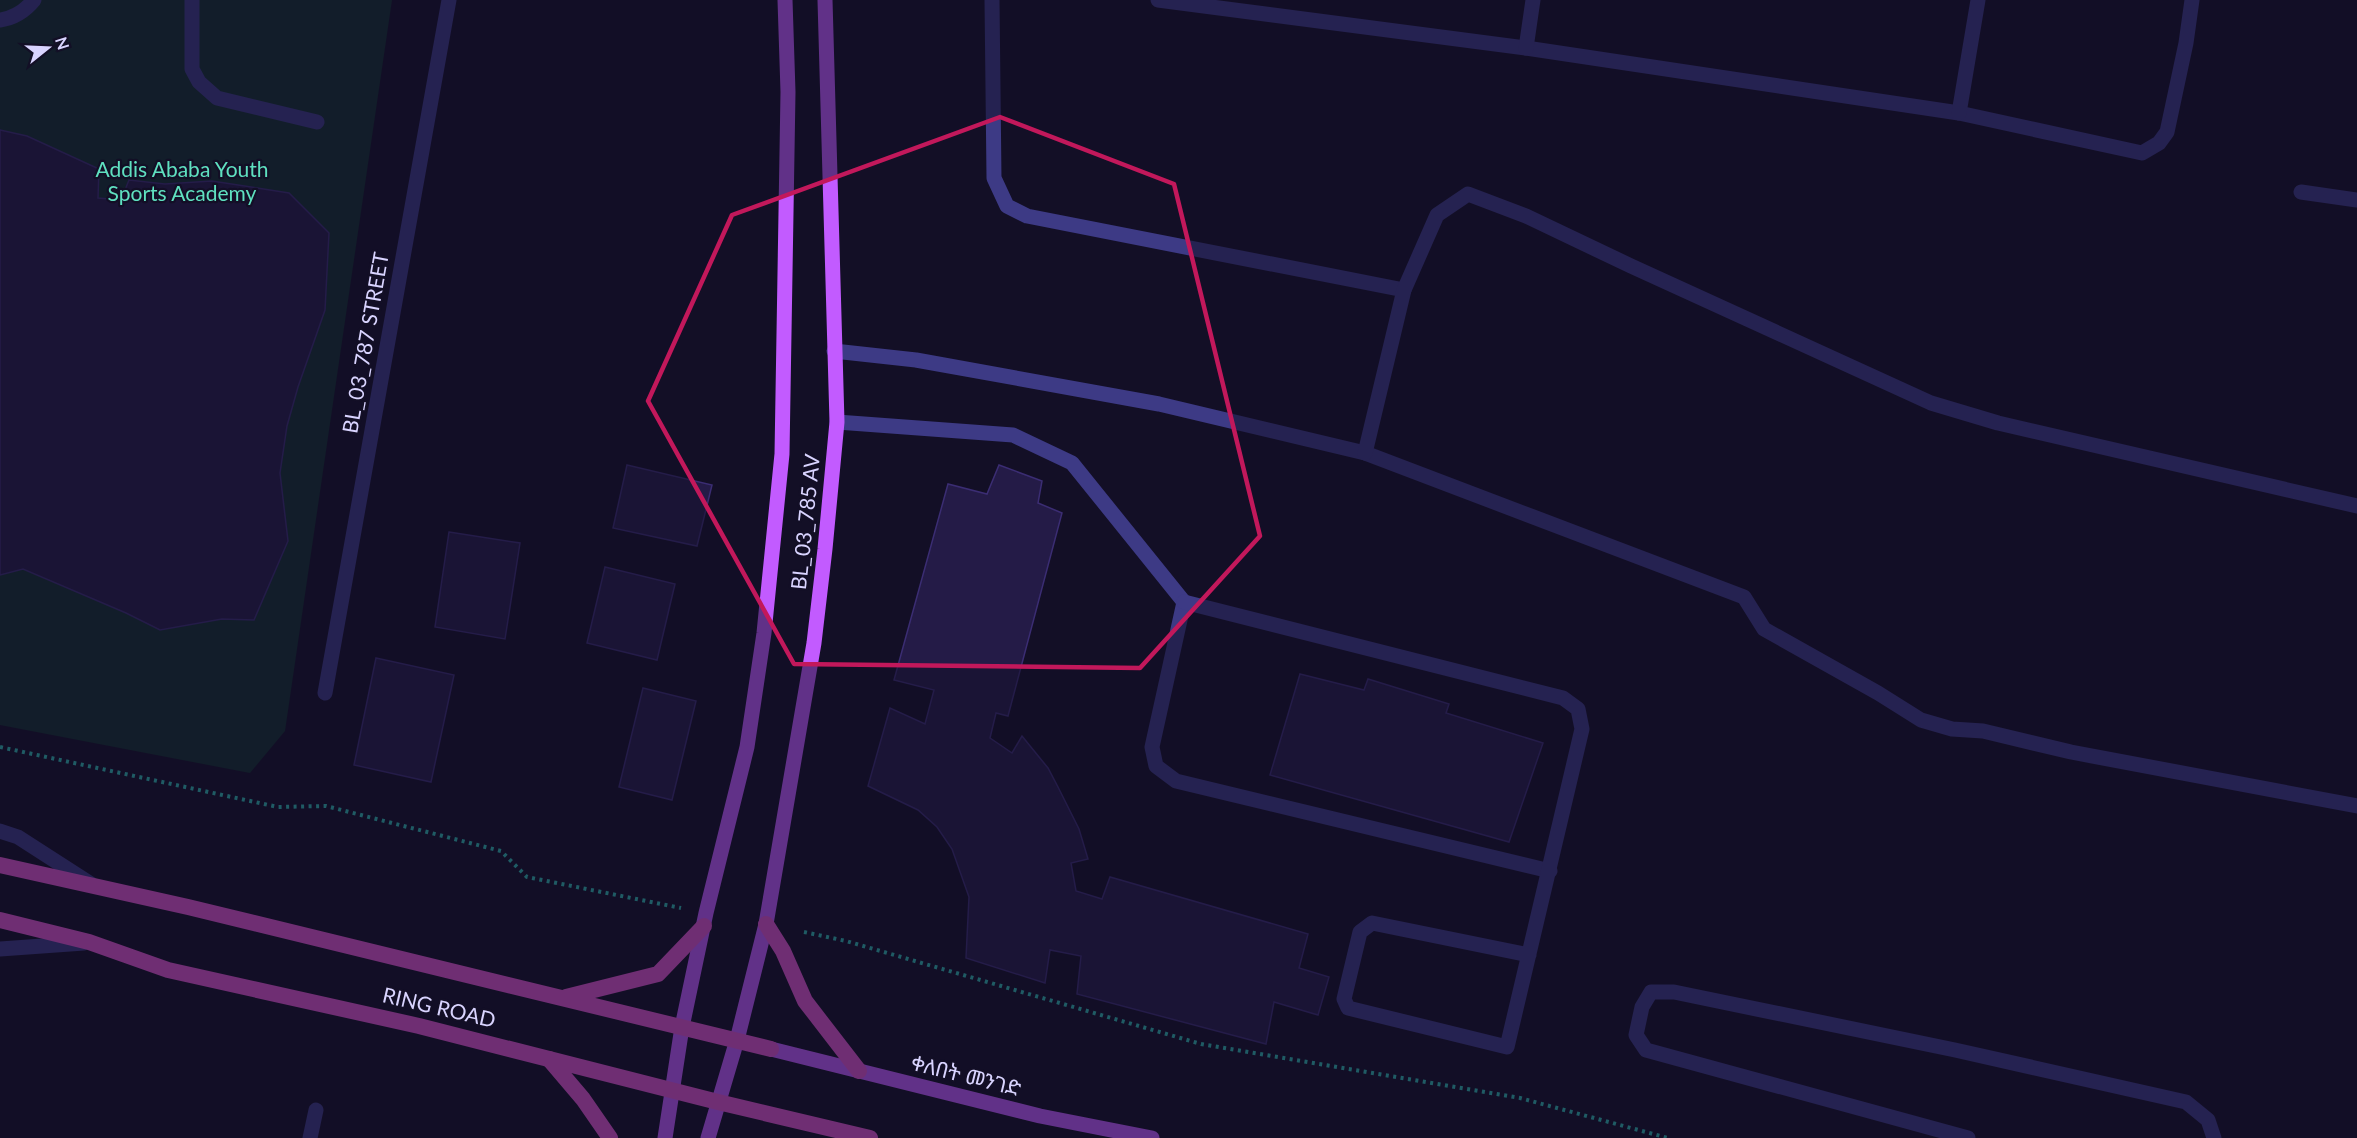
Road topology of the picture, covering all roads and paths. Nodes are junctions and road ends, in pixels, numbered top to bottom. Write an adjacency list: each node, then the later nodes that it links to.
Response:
1 (34, 0): 11 (street)
2 (192, 0): 14 (street)
3 (449, 0): 23 (street, BL_03_787 STREET)
4 (785, 0): 30 (main road, BL_03_785 AV)
5 (825, 0): 18 (main road, BL_03_785 AV)
6 (992, 0): 17 (street)
7 (1158, 0): 12 (street)
8 (1533, 0): 12 (street)
9 (1978, 0): 13 (street)
10 (2192, 0): 13 (street)
11 (0, 21)
12 (1526, 48): 13 (street)
13 (1959, 113)
14 (317, 122)
15 (2301, 192): 16 (street)
16 (2357, 200)
17 (1404, 290): 20 (street); 21 (street)
18 (834, 351): 19 (main road, BL_03_785 AV); 20 (street)
19 (837, 422): 22 (street); 32 (main road, BL_03_785 AV)
20 (1365, 453): 25 (street)
21 (2357, 506)
22 (1184, 602): 28 (street); 28 (street)
23 (325, 693)
24 (0, 747): 30 (path)
25 (2357, 806)
26 (0, 831): 29 (street)
27 (0, 865): 29 (highway, RING ROAD)
28 (1550, 871): 36 (street)
29 (96, 887): 37 (highway, RING ROAD)
30 (705, 919): 37 (highway); 38 (main road, BL_03_785 AV)
31 (0, 920): 34 (highway, RING ROAD)
32 (766, 924): 39 (main road, BL_03_785 AV); 42 (highway)
33 (846, 941): 54 (path)
34 (89, 942): 35 (street); 41 (highway, RING ROAD)
35 (0, 949)
36 (1529, 955): 36 (street)
37 (564, 998): 38 (highway, RING ROAD)
38 (682, 1027): 39 (highway, RING ROAD); 43 (main road, BL_03_785 AV)
39 (737, 1040): 40 (highway, RING ROAD); 44 (main road, BL_03_785 AV)
40 (771, 1049): 42 (main road, ቀለበት መንገድ)
41 (549, 1059): 43 (highway, RING ROAD); 48 (highway)
42 (859, 1071): 53 (main road, ቀለበት መንገድ)
43 (674, 1091): 44 (highway, RING ROAD); 49 (main road, BL_03_785 AV)
44 (718, 1102): 46 (highway, RING ROAD); 50 (main road, BL_03_785 AV)
45 (316, 1110): 47 (street)
46 (843, 1132): 51 (highway); 52 (highway, RING ROAD)
47 (310, 1138)
48 (610, 1138)
49 (665, 1138)
50 (708, 1138)
51 (825, 1138)
52 (870, 1138)
53 (1152, 1138)
54 (1668, 1138)
55 (1968, 1138): 56 (street)
56 (2214, 1138)

